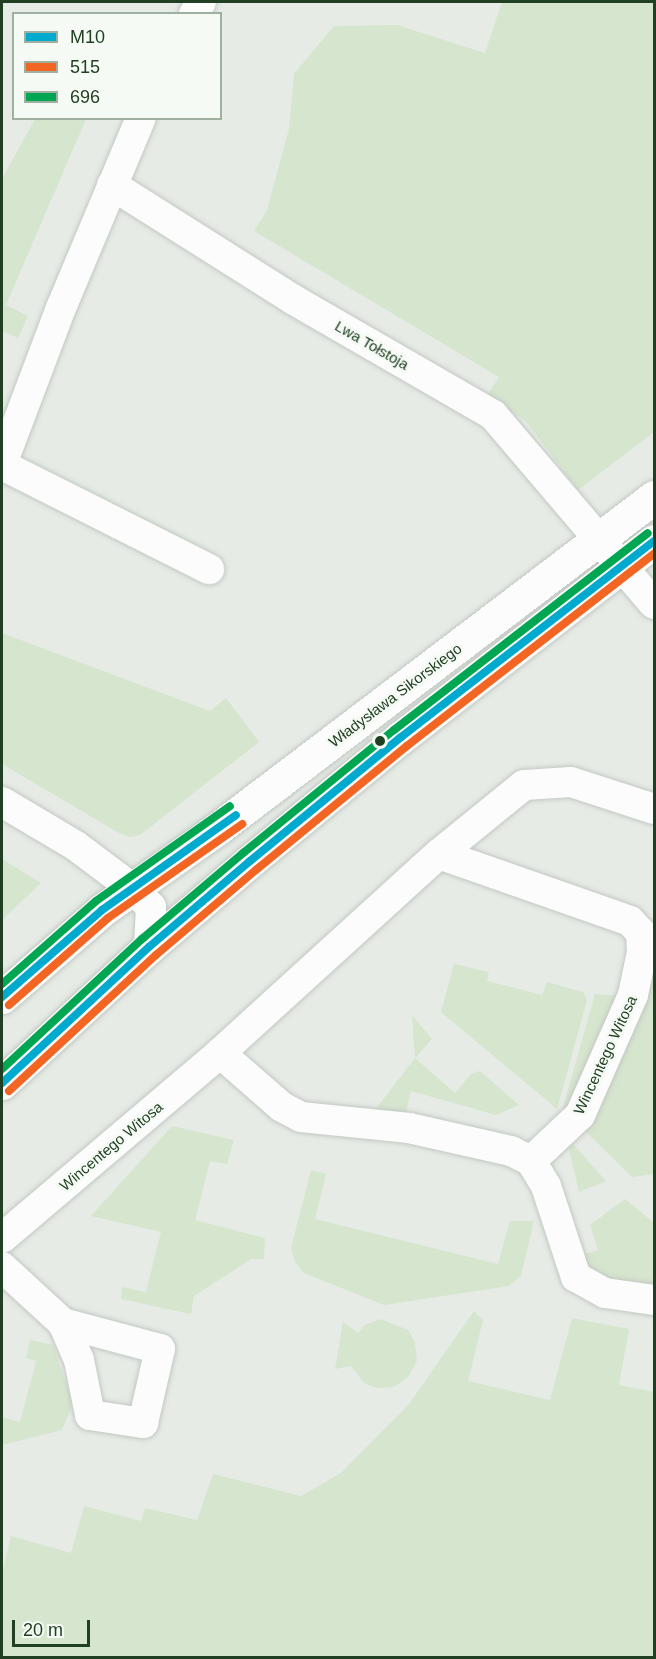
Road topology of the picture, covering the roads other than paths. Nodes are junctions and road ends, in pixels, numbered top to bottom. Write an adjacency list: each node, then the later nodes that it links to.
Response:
1 (140, 120): 2 (street)
2 (112, 185): 3 (street); 6 (street, Lwa Tołstoja)
3 (2, 464): 8 (street)
4 (654, 497): 6 (street, Władysława Sikorskiego)
5 (654, 541): 7 (street)
6 (598, 542): 7 (street, Lwa Tołstoja); 13 (street, Władysława Sikorskiego)
7 (621, 566): 9 (street, Lwa Tołstoja); 14 (street)
8 (209, 569)
9 (654, 604)
10 (2, 802): 13 (street)
11 (654, 809): 12 (street, Wincentego Witosa)
12 (439, 854): 16 (street, Wincentego Witosa); 18 (street, Wincentego Witosa)
13 (132, 888): 14 (street); 15 (street, Władysława Sikorskiego)
14 (149, 947): 17 (street)
15 (2, 997)
16 (220, 1053): 18 (street); 19 (street, Wincentego Witosa)
17 (4, 1079)
18 (531, 1161): 21 (street)
19 (2, 1238)
20 (2, 1267): 22 (street)
21 (654, 1300)
22 (63, 1323)

